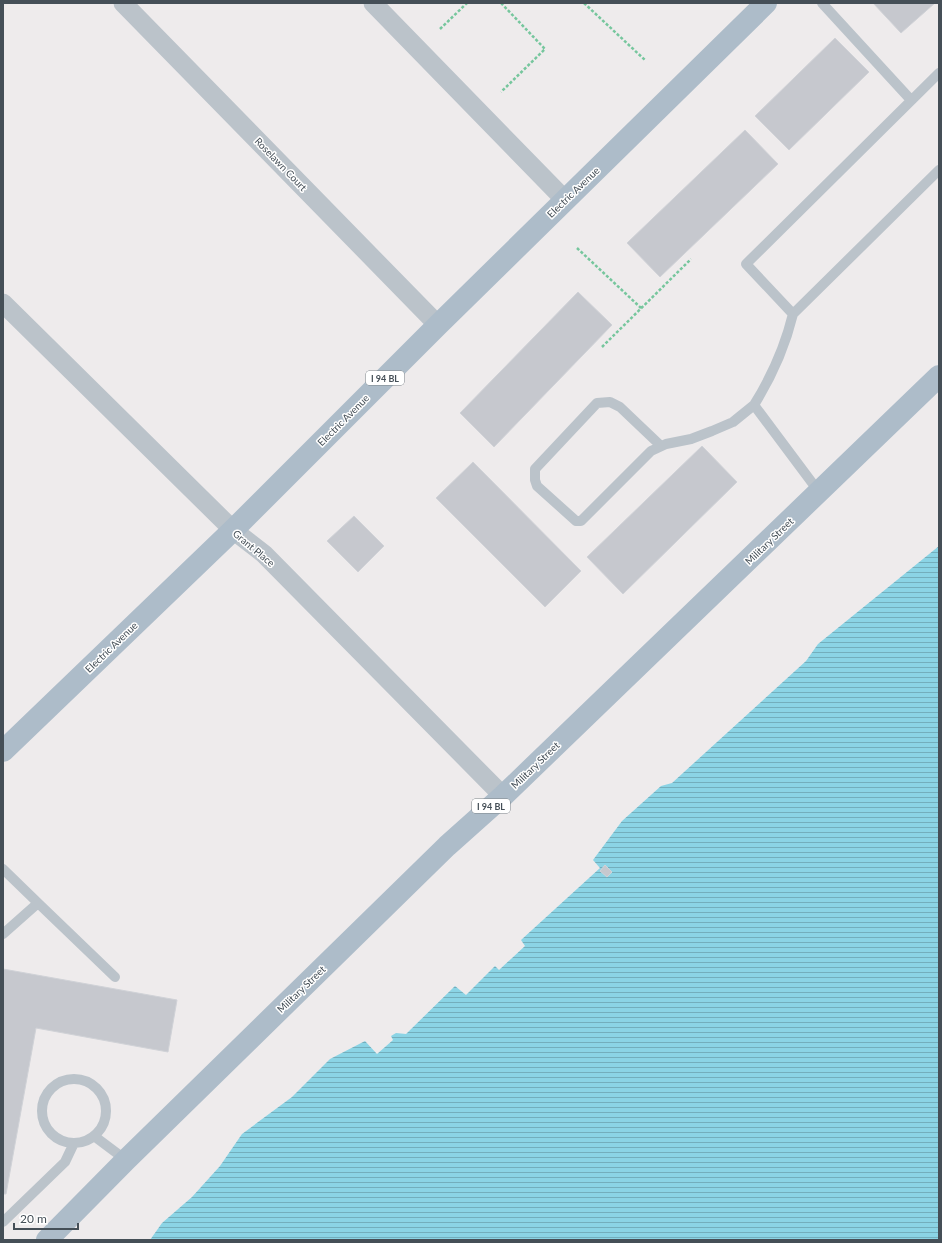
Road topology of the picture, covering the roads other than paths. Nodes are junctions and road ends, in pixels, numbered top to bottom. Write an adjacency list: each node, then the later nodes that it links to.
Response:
1 (123, 3): 11 (street, Roselawn Court)
2 (373, 3): 8 (street)
3 (766, 3): 8 (main road, Electric Avenue / I 94 BL)
4 (822, 3): 6 (lane)
5 (939, 73): 6 (lane)
6 (911, 100): 10 (lane)
7 (939, 170): 10 (lane)
8 (565, 200): 11 (main road, Electric Avenue / I 94 BL)
9 (3, 303): 16 (street, Grant Place)
10 (793, 314): 13 (lane)
11 (438, 325): 16 (main road, Electric Avenue / I 94 BL)
12 (939, 376): 15 (main road, Military Street / I 94 BL)
13 (754, 405): 14 (lane); 15 (lane)
14 (661, 446): 14 (lane)
15 (819, 492): 18 (main road, Military Street / I 94 BL)
16 (233, 530): 17 (main road, Electric Avenue / I 94 BL); 18 (street, Grant Place)
17 (3, 752)
18 (503, 796): 25 (main road, Military Street / I 94 BL)
19 (3, 869): 20 (lane)
20 (38, 903): 21 (lane); 22 (lane)
21 (3, 934)
22 (115, 977)
23 (94, 1136): 24 (lane); 24 (lane); 25 (lane)
24 (74, 1143): 26 (lane)
25 (126, 1160): 27 (main road, Military Street / I 94 BL)
26 (3, 1222)
27 (47, 1240)

